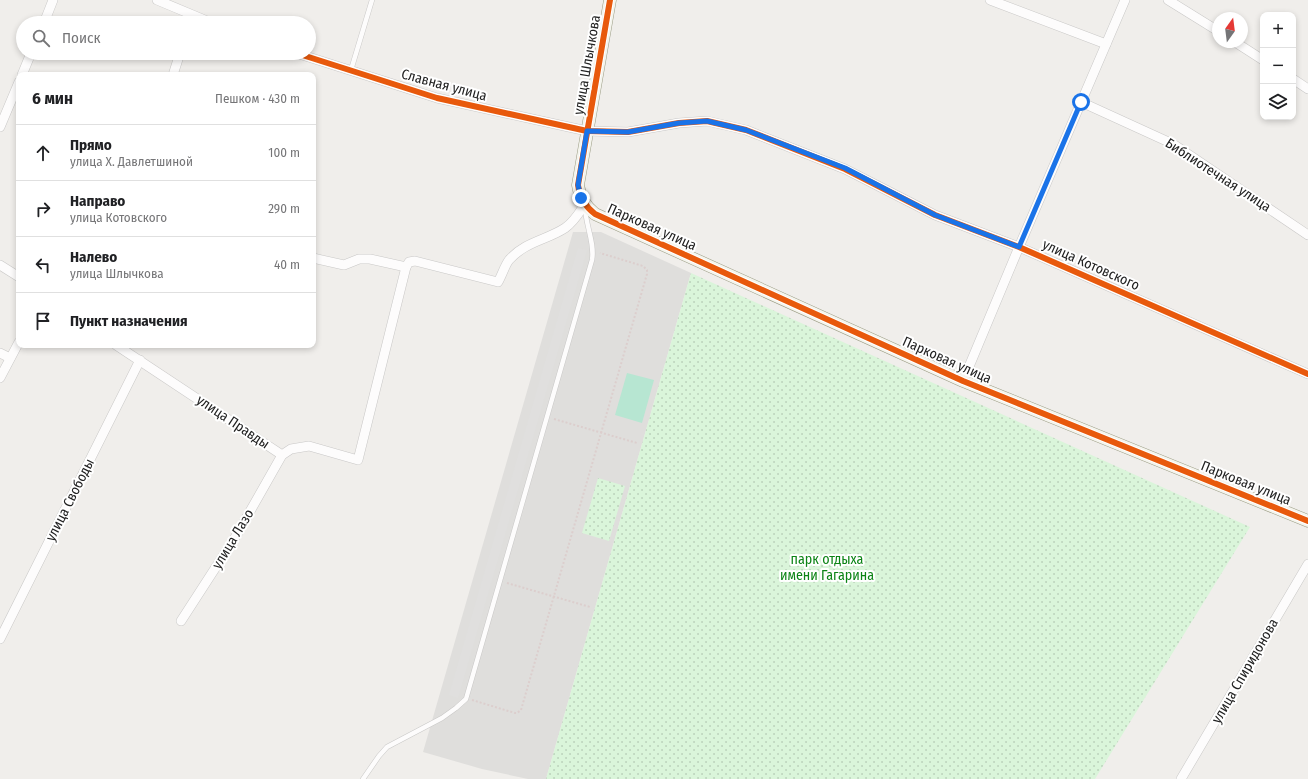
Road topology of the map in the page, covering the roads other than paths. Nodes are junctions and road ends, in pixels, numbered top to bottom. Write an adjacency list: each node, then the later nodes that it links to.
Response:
1 (53, 0): 8 (street)
2 (157, 0): 9 (street)
3 (372, 0): 17 (lane)
4 (610, 0): 25 (street, улица Шлычкова)
5 (990, 0): 11 (street)
6 (1125, 0): 11 (street)
7 (1168, 0): 10 (street)
8 (47, 16)
9 (184, 16)
10 (1212, 28)
11 (1106, 44): 23 (street)
12 (1244, 48): 13 (street)
13 (1260, 58)
14 (316, 59): 17 (street, Славная улица)
15 (28, 60): 18 (street)
16 (178, 60): 19 (street)
17 (351, 70): 25 (street, Славная улица)
18 (23, 72)
19 (175, 72)
20 (1296, 81): 22 (street)
21 (16, 89): 24 (street)
22 (1308, 89)
23 (1081, 102): 27 (street, Библиотечная улица); 28 (street)
24 (0, 127)
25 (587, 131): 26 (street, улица Шлычкова); 28 (street, улица Котовского)
26 (584, 204): 31 (street); 40 (street, Парковая улица); 46 (lane)
27 (1308, 235)
28 (1019, 247): 38 (street, улица Котовского); 40 (street)
29 (316, 259): 31 (street)
30 (0, 266): 32 (street)
31 (406, 267): 41 (street, улица Правды)
32 (16, 275)
33 (16, 347): 36 (street)
34 (121, 348): 37 (street, улица Правды)
35 (0, 353): 36 (street)
36 (10, 358): 39 (street)
37 (140, 360): 41 (street, улица Правды); 45 (street, улица Свободы)
38 (1308, 374)
39 (0, 378)
40 (963, 381): 42 (street, Парковая улица)
41 (282, 455): 44 (street, улица Лазо)
42 (1308, 521)
43 (1308, 564): 47 (street, улица Спиридонова)
44 (181, 621)
45 (0, 639)
46 (363, 779)
47 (1182, 779)

